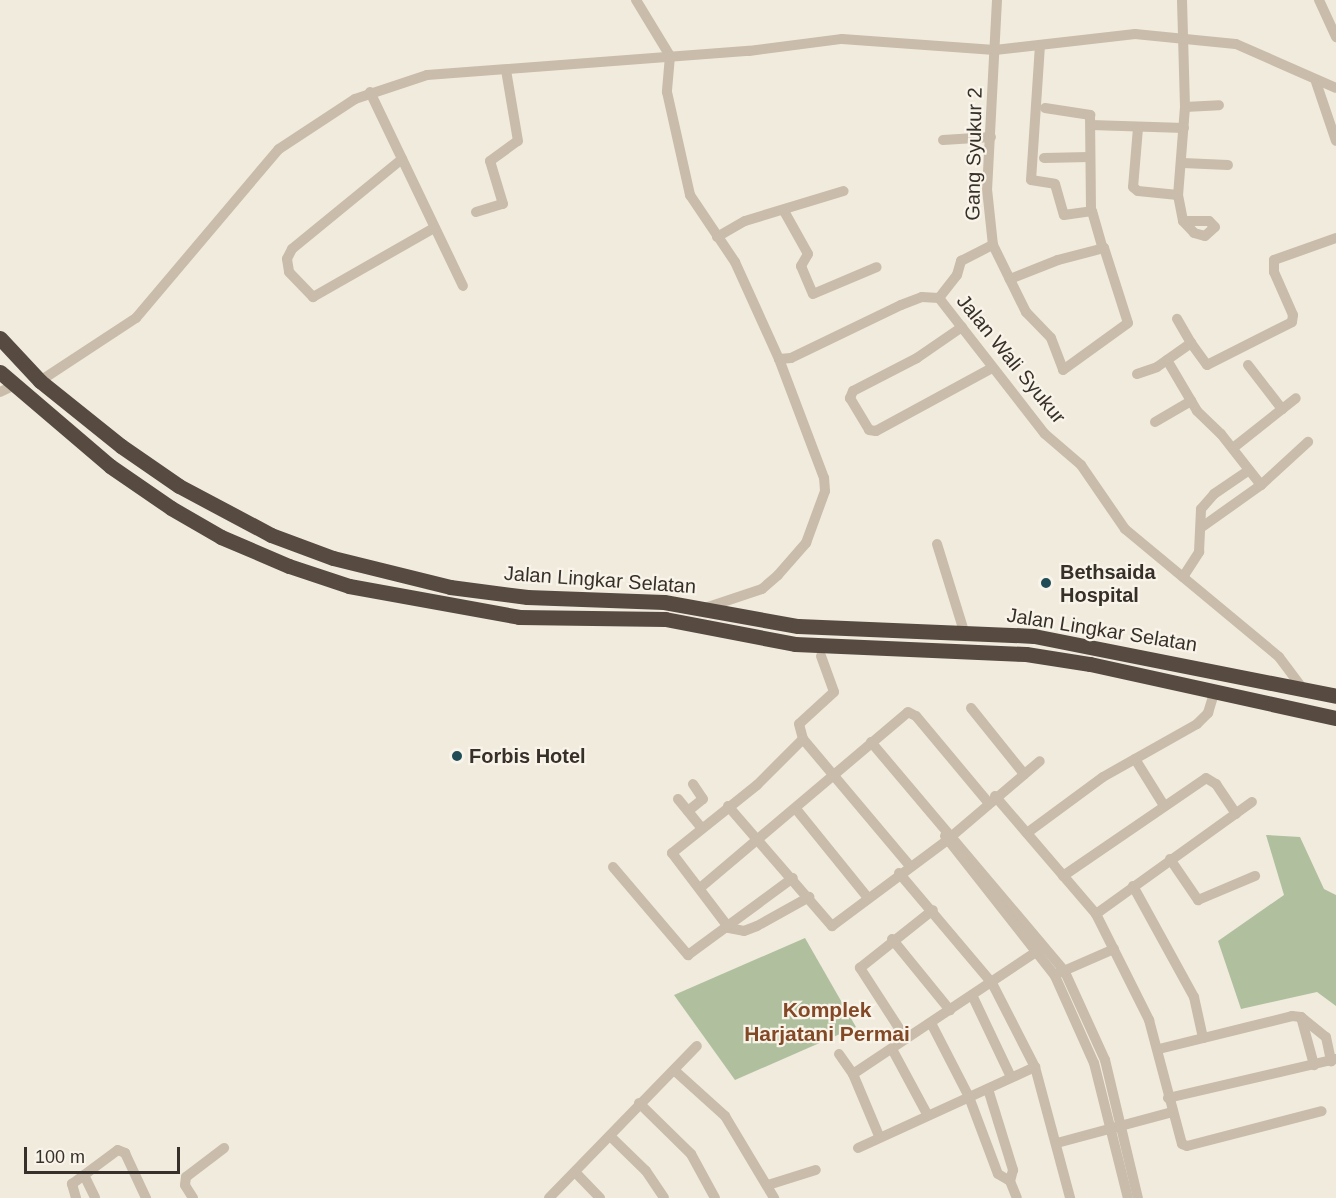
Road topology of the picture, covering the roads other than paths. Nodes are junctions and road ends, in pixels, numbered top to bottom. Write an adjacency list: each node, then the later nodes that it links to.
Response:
1 (636, 0): 9 (street)
2 (997, 0): 8 (street, Gang Syukur 2)
3 (1182, 0): 6 (street)
4 (1319, 0): 5 (street)
5 (1336, 37)
6 (1184, 41): 7 (street); 11 (street); 15 (street)
7 (1040, 45): 8 (street); 38 (street)
8 (995, 50): 9 (street); 20 (street, Gang Syukur 2)
9 (670, 56): 10 (street); 35 (street)
10 (506, 70): 13 (street); 32 (street)
11 (1316, 82): 12 (street); 22 (street)
12 (1336, 88)
13 (370, 92): 25 (street); 53 (street)
14 (1218, 105): 15 (street)
15 (1185, 107): 19 (street)
16 (1045, 108): 17 (street)
17 (1091, 125): 18 (street); 24 (street)
18 (1137, 129): 19 (street); 29 (street)
19 (1184, 129): 26 (street)
20 (991, 137): 21 (street); 37 (street, Gang Syukur 2)
21 (944, 140)
22 (1336, 141)
23 (1044, 158): 24 (street)
24 (1089, 158): 30 (street)
25 (402, 159): 34 (street); 34 (street)
26 (1183, 163): 27 (street); 29 (street)
27 (1228, 165)
28 (844, 191): 31 (street)
29 (1178, 195): 33 (street)
30 (1090, 208)
31 (784, 211): 35 (street); 39 (street)
32 (476, 212)
33 (1183, 221)
34 (435, 228): 41 (street)
35 (717, 237): 47 (street)
36 (1336, 238): 46 (street)
37 (993, 245): 40 (street, Gang Syukur 2); 42 (street)
38 (1102, 248): 40 (street); 40 (street, Gang Syukur 2)
39 (877, 267)
40 (1010, 279)
41 (463, 286)
42 (939, 298): 44 (street, Jalan Wali Syukur); 47 (street, Jalan Wali Syukur)
43 (1177, 319): 46 (street)
44 (962, 327): 50 (street, Jalan Wali Syukur); 50 (street)
45 (0, 338): 53 (highway, Jalan Lingkar Selatan)
46 (1191, 343): 48 (street)
47 (779, 358): 66 (street)
48 (1167, 360): 52 (street); 56 (street)
49 (1248, 365): 57 (street)
50 (992, 368): 65 (street, Jalan Wali Syukur)
51 (0, 372): 54 (highway, Jalan Lingkar Selatan)
52 (1137, 374)
53 (40, 381): 66 (highway, Jalan Lingkar Selatan)
54 (7, 389): 66 (highway, Jalan Lingkar Selatan)
55 (1296, 398): 57 (street)
56 (1191, 401): 58 (street); 60 (street)
57 (1282, 409): 60 (street)
58 (1155, 422)
59 (1308, 442): 62 (street)
60 (1233, 448): 61 (street)
61 (1249, 470): 62 (street); 63 (street)
62 (1261, 485): 63 (street)
63 (1202, 527): 65 (street)
64 (937, 544): 67 (street)
65 (1183, 577): 71 (street, Jalan Wali Syukur)
66 (709, 615): 68 (highway, Jalan Lingkar Selatan); 69 (highway, Jalan Lingkar Selatan)
67 (964, 631): 68 (highway, Jalan Lingkar Selatan); 71 (highway, Jalan Lingkar Selatan)
68 (922, 632): 69 (highway)
69 (922, 647): 72 (highway, Jalan Lingkar Selatan)
70 (820, 656): 76 (street)
71 (1302, 688): 73 (highway, Jalan Lingkar Selatan)
72 (1215, 690): 75 (highway, Jalan Lingkar Selatan); 78 (street)
73 (1336, 696)
74 (971, 708): 81 (street)
75 (1336, 718)
76 (803, 740): 80 (street); 87 (street)
77 (871, 742): 80 (street); 84 (street); 93 (street)
78 (1135, 759): 86 (street); 92 (street)
79 (1040, 761): 81 (street)
80 (832, 773): 88 (street); 96 (street)
81 (1024, 774): 84 (street)
82 (693, 784): 89 (street)
83 (678, 799): 89 (street)
84 (992, 799): 92 (street); 93 (street)
85 (1252, 802): 90 (street)
86 (1163, 804): 90 (street); 99 (street)
87 (728, 806): 91 (street); 94 (street)
88 (796, 809): 94 (street); 105 (street)
89 (688, 811): 91 (street)
90 (1236, 814): 95 (street)
91 (700, 826): 103 (street)
92 (1027, 833): 99 (street)
93 (947, 835): 96 (street); 110 (street)
94 (758, 841): 101 (street); 103 (street)
95 (1170, 859): 100 (street); 102 (street)
96 (909, 865): 98 (street)
97 (613, 867): 108 (street)
98 (899, 873): 105 (street); 106 (street)
99 (1063, 876): 107 (street)
100 (1255, 876)
101 (793, 878): 104 (street); 108 (street)
102 (1133, 886): 107 (street); 118 (street)
103 (700, 888): 108 (street)
104 (809, 897): 105 (street); 108 (street)
105 (868, 898)
106 (933, 910): 109 (street); 113 (street)
107 (1096, 914): 111 (street)
108 (729, 928)
109 (892, 939): 115 (street); 119 (street)
110 (1041, 949): 112 (street); 113 (street)
111 (1114, 949): 112 (street); 122 (street)
112 (1059, 973): 137 (street)
113 (992, 983): 114 (street); 126 (street)
114 (972, 995): 115 (street); 129 (street)
115 (950, 1010): 117 (street)
116 (1301, 1017): 118 (street); 124 (street); 125 (street)
117 (931, 1023): 119 (street); 131 (street)
118 (1203, 1038): 122 (street)
119 (906, 1039): 121 (street)
120 (697, 1046): 127 (street)
121 (892, 1049): 128 (street); 136 (street)
122 (1159, 1049): 132 (street)
123 (839, 1054): 128 (street)
124 (1333, 1060): 125 (street)
125 (1314, 1065): 132 (street)
126 (1035, 1067): 129 (street); 140 (street)
127 (674, 1070): 133 (street); 147 (street)
128 (853, 1074): 139 (street)
129 (1011, 1077): 130 (street)
130 (988, 1089): 131 (street); 146 (street)
131 (969, 1096): 136 (street); 146 (street)
132 (1168, 1098): 135 (street)
133 (639, 1103): 138 (street); 155 (street)
134 (1322, 1111): 135 (street)
135 (1173, 1112): 137 (street)
136 (927, 1114): 139 (street)
137 (1115, 1125): 140 (street); 159 (street); 160 (street)
138 (609, 1136): 144 (street); 154 (street)
139 (879, 1136): 142 (street)
140 (1057, 1143): 158 (street)
141 (224, 1148): 151 (street)
142 (858, 1148)
143 (816, 1170): 147 (street)
144 (575, 1172): 152 (street); 153 (street)
145 (84, 1175): 148 (street); 149 (street); 150 (street)
146 (1010, 1181): 157 (street)
147 (768, 1185): 156 (street)
148 (76, 1198)
149 (94, 1198)
150 (146, 1198)
151 (191, 1198)
152 (549, 1198)
153 (600, 1198)
154 (664, 1198)
155 (715, 1198)
156 (774, 1198)
157 (1017, 1198)
158 (1069, 1198)
159 (1128, 1198)
160 (1138, 1198)

